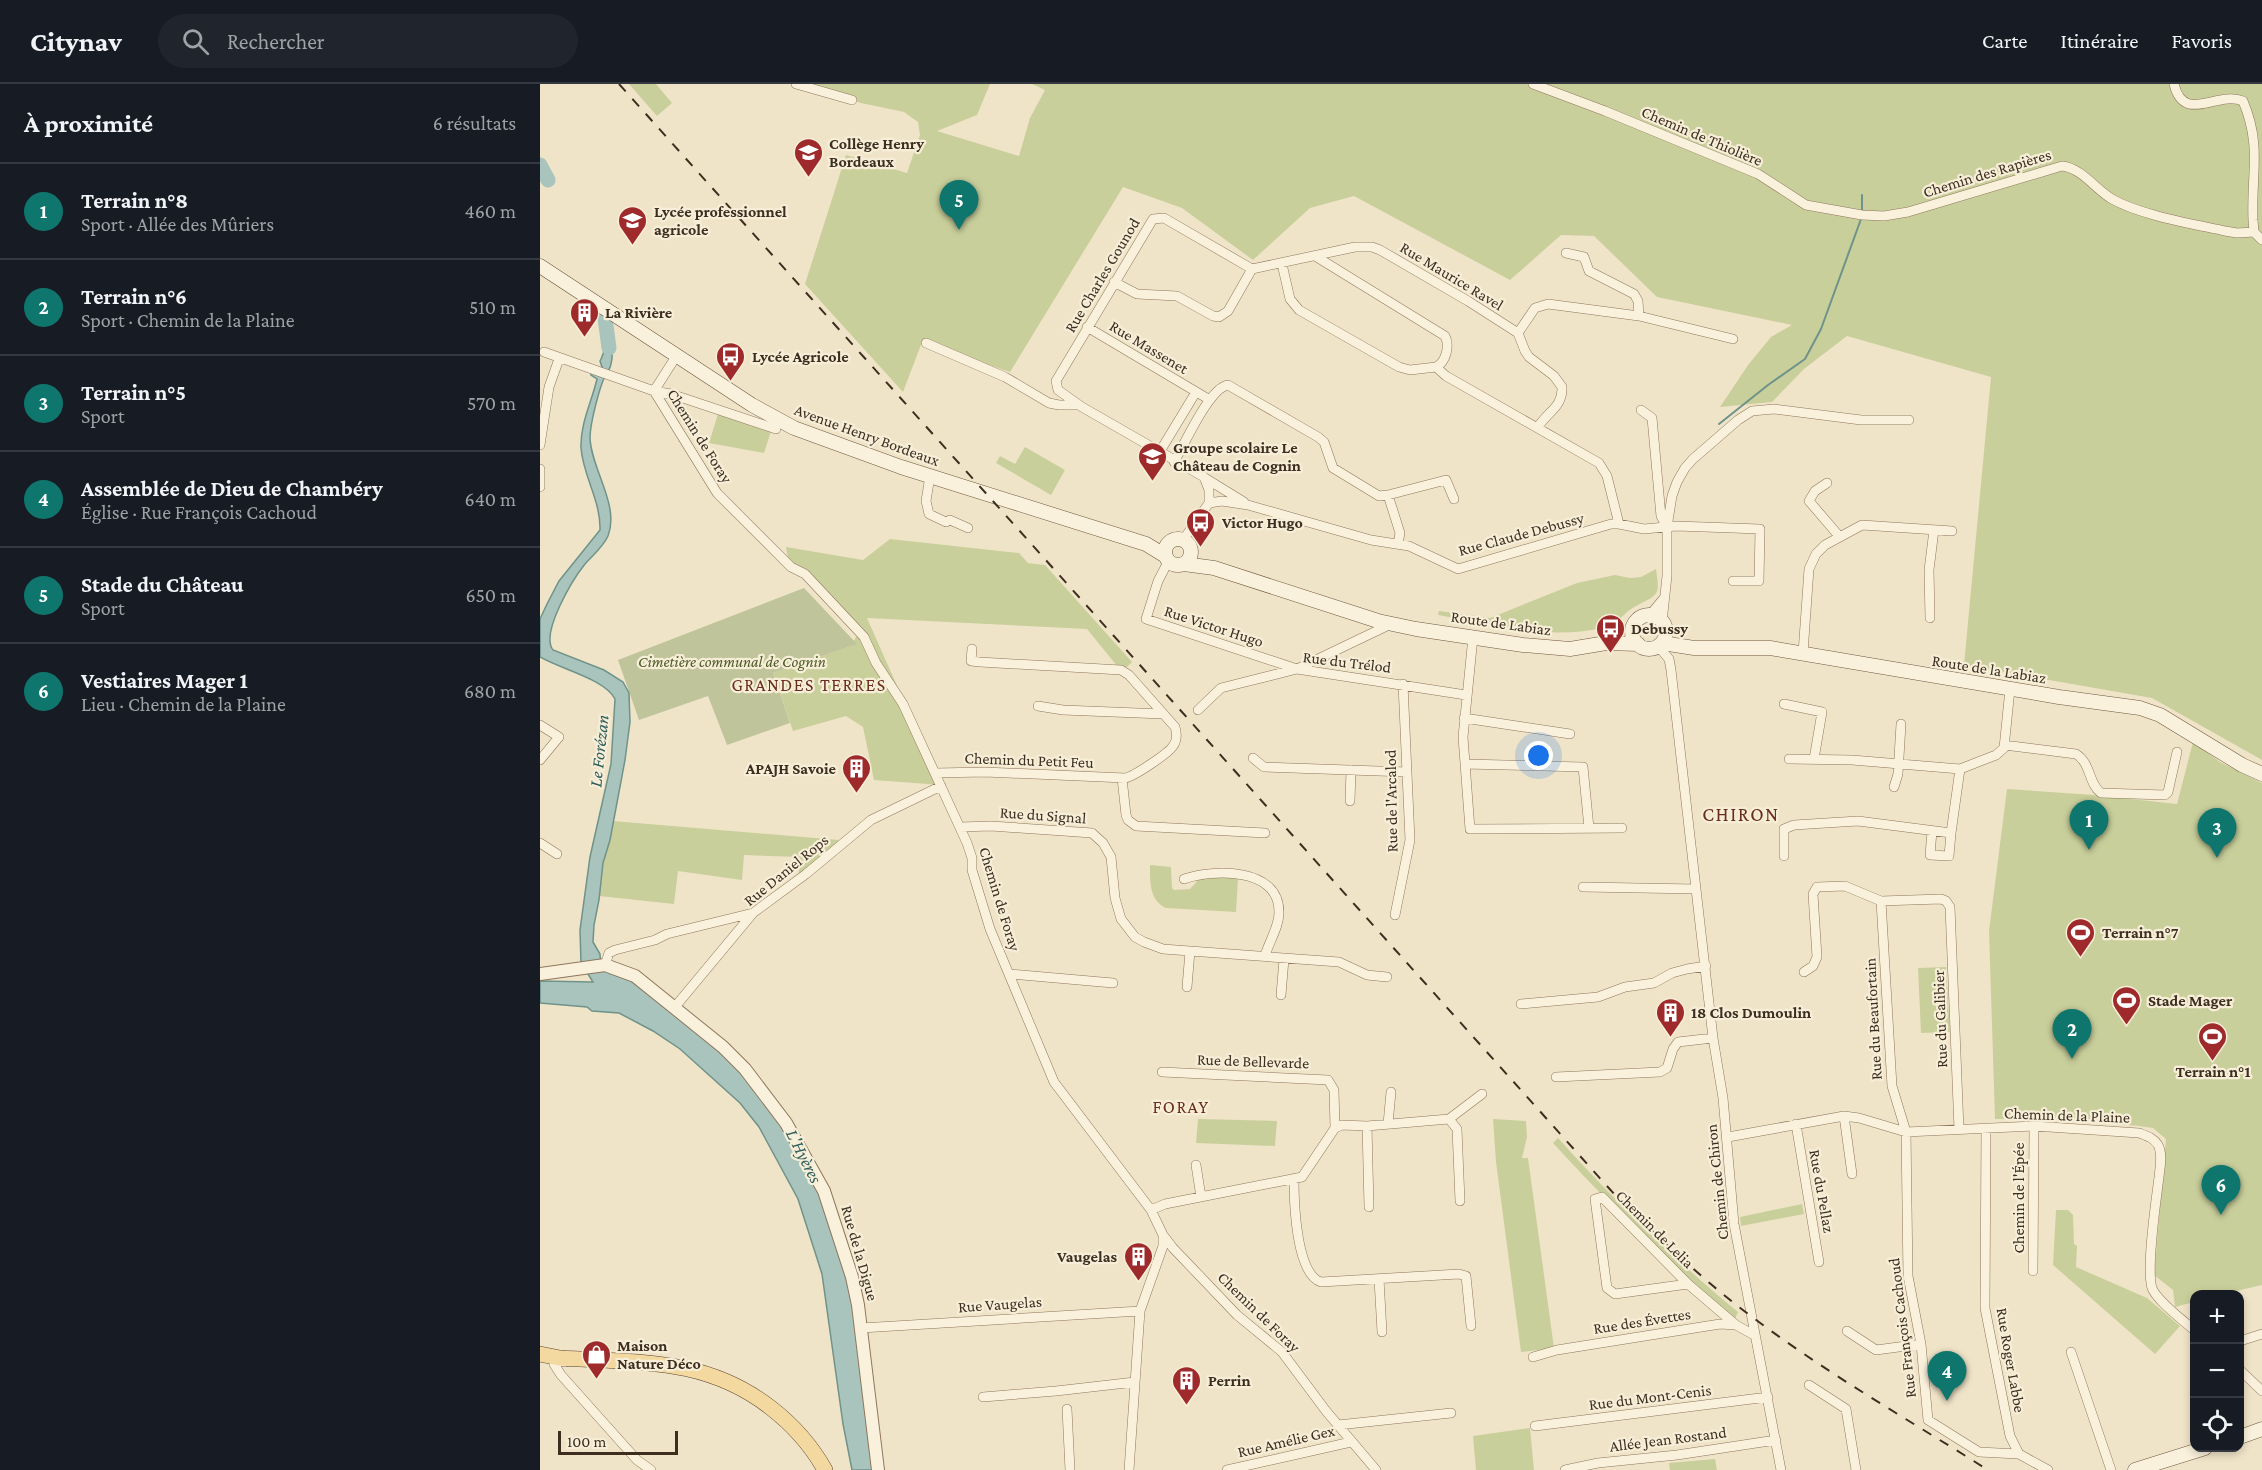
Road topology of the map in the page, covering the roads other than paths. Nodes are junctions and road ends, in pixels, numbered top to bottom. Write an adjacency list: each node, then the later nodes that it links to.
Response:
1 (796, 84): 4 (street)
2 (1533, 84): 5 (street, Chemin de Thiolière)
3 (2174, 84): 6 (street)
4 (852, 100)
5 (1858, 214): 6 (street, Chemin des Rapières)
6 (2254, 232): 7 (street)
7 (2262, 240)
8 (1566, 253): 14 (street)
9 (1315, 256): 10 (street, Rue Maurice Ravel); 16 (street, Rue Maurice Ravel); 22 (street)
10 (1282, 264): 12 (street, Rue Maurice Ravel); 22 (street)
11 (540, 266): 20 (main road, Avenue Henry Bordeaux)
12 (1251, 269): 13 (street); 13 (street, Rue Charles Gounod)
13 (1114, 282): 15 (street, Rue Charles Gounod)
14 (1639, 316): 16 (street); 17 (street)
15 (1087, 327): 23 (street, Rue Charles Gounod); 25 (street, Rue Massenet)
16 (1518, 333): 30 (street, Rue Maurice Ravel)
17 (1733, 339)
18 (926, 343): 27 (street, Rue Claude Debussy)
19 (544, 352): 21 (street, Avenue Henry Bordeaux)
20 (677, 355): 24 (street, Chemin de Foray); 36 (main road, Avenue Henry Bordeaux)
21 (559, 359): 24 (street, Avenue Henry Bordeaux); 32 (street)
22 (1436, 367): 30 (street)
23 (1056, 381): 27 (street, Rue Claude Debussy)
24 (654, 391): 31 (street, Avenue Henry Bordeaux); 90 (street, Chemin de Foray)
25 (1196, 392): 26 (street, Rue Massenet); 33 (street, Rue Massenet)
26 (1210, 400): 34 (street); 40 (street)
27 (1079, 405): 33 (street, Rue Claude Debussy)
28 (1641, 410): 45 (street)
29 (1909, 420): 45 (street)
30 (1538, 427): 44 (street)
31 (776, 429)
32 (540, 445)
33 (1159, 453): 34 (street, Rue Claude Debussy)
34 (1174, 462): 37 (street, Rue Claude Debussy)
35 (540, 470): 39 (street)
36 (930, 476): 46 (street); 52 (main road, Avenue Henry Bordeaux)
37 (1204, 477): 42 (street); 43 (street, Rue Claude Debussy)
38 (1827, 483): 49 (street)
39 (540, 487)
40 (1388, 495): 41 (street); 50 (street)
41 (1454, 499)
42 (1209, 503): 43 (street, Rue Claude Debussy); 51 (street)
43 (1248, 505): 50 (street, Rue Claude Debussy)
44 (1619, 524): 45 (street, Rue Claude Debussy); 50 (street, Rue Claude Debussy)
45 (1667, 527): 53 (street, Rue Claude Debussy); 54 (street)
46 (968, 528)
47 (1934, 530): 48 (street); 49 (street); 55 (street)
48 (1952, 531)
49 (1839, 536): 66 (street)
50 (1398, 544)
51 (1186, 552): 52 (main road, Avenue Henry Bordeaux); 52 (main road); 57 (main road)
52 (1166, 554): 68 (street, Rue Victor Hugo)
53 (1733, 581)
54 (1664, 598): 56 (street); 56 (street)
55 (1930, 618)
56 (1659, 621): 58 (main road); 62 (main road); 64 (main road)
57 (1391, 623): 59 (main road, Route de Labiaz); 68 (street)
58 (1632, 630): 60 (main road, Route de Labiaz); 61 (main road)
59 (1473, 637): 60 (main road, Route de Labiaz); 71 (street)
60 (1606, 643): 61 (main road, Route de Labiaz)
61 (1638, 644): 62 (main road)
62 (1660, 644): 63 (main road, Route de la Labiaz); 67 (street)
63 (1680, 646): 64 (main road, Route de la Labiaz); 67 (street)
64 (1694, 648): 66 (main road, Route de la Labiaz)
65 (972, 649): 75 (street)
66 (1803, 653): 70 (main road, Route de la Labiaz)
67 (1669, 658): 108 (street, Chemin de Chiron)
68 (1297, 669): 69 (street, Rue du Trélod); 74 (street, Rue du Trélod)
69 (1403, 684): 71 (street, Rue du Trélod); 91 (street, Rue de l'Arcalod)
70 (2010, 689): 80 (street); 92 (main road, Route de la Labiaz)
71 (1466, 695): 76 (street)
72 (1784, 705): 84 (street)
73 (1038, 706): 75 (street)
74 (1198, 710)
75 (1163, 714): 93 (street, Chemin du Petit Feu)
76 (1464, 718): 79 (street); 87 (street)
77 (1902, 724): 86 (street)
78 (540, 725): 85 (street)
79 (1570, 734)
80 (2004, 745): 81 (street); 88 (street)
81 (2178, 752)
82 (1253, 758): 89 (street)
83 (1789, 759): 84 (street)
84 (1814, 759): 86 (street)
85 (540, 760)
86 (1898, 763): 88 (street); 95 (street)
87 (1465, 764): 98 (street); 98 (street)
88 (1960, 769): 102 (street)
89 (1351, 770): 91 (street); 96 (street)
90 (935, 772): 93 (street, Chemin du Petit Feu); 94 (street, Chemin de Foray)
91 (1407, 772): 111 (street, Rue de l'Arcalod)
92 (2262, 774)
93 (1122, 778): 101 (street)
94 (942, 786): 97 (street, Chemin de Foray); 110 (street, Rue Daniel Rops)
95 (1894, 787)
96 (1350, 801)
97 (960, 827): 112 (street, Rue du Signal); 119 (street, Chemin de Foray)
98 (1589, 828): 99 (street)
99 (1622, 828)
100 (1932, 831): 102 (street); 102 (street); 105 (street)
101 (1265, 833)
102 (1951, 833)
103 (540, 843): 104 (street)
104 (557, 854)
105 (1784, 856)
106 (1184, 879): 113 (street)
107 (1583, 887): 108 (street)
108 (1696, 889): 116 (street, Chemin de Chiron)
109 (1881, 901): 117 (street); 139 (street, Rue du Galibier); 140 (street, Rue du Beaufortain)
110 (753, 913): 115 (street); 125 (street, Rue Daniel Rops)
111 (1395, 915)
112 (1190, 951): 113 (street, Rue du Signal); 122 (street)
113 (1265, 956): 114 (street, Rue du Signal)
114 (1284, 959): 120 (street, Rue du Signal); 123 (street)
115 (603, 965): 118 (street); 125 (street, Rue de la Digue)
116 (1706, 966): 124 (street); 126 (street, Chemin de Chiron)
117 (1804, 972)
118 (540, 974)
119 (1010, 974): 121 (street); 148 (street, Chemin de Foray)
120 (1387, 977)
121 (1113, 982)
122 (1187, 987)
123 (1281, 995)
124 (1521, 1004)
125 (674, 1008): 158 (street, Rue de la Digue)
126 (1713, 1038): 128 (street); 141 (street, Chemin de Chiron)
127 (1162, 1072): 137 (street, Rue de Bellevarde)
128 (1556, 1077)
129 (1391, 1092): 133 (street)
130 (1482, 1094): 132 (street)
131 (1844, 1116): 134 (street, Chemin de la Plaine); 140 (street, Chemin de la Plaine); 143 (street)
132 (1449, 1119): 133 (street); 146 (street)
133 (1388, 1124): 135 (street)
134 (1796, 1124): 141 (street, Chemin de la Plaine); 150 (street, Rue du Pellaz)
135 (1367, 1126): 137 (street); 147 (street)
136 (2034, 1126): 138 (street, Chemin de la Plaine); 151 (street, Chemin de l'Épée); 157 (street, Chemin de la Plaine)
137 (1335, 1128): 144 (street)
138 (1986, 1128): 139 (street, Chemin de la Plaine); 185 (street, Rue Roger Labbe)
139 (1959, 1130): 140 (street, Chemin de la Plaine)
140 (1906, 1132): 164 (street, Rue François Cachoud)
141 (1728, 1137): 162 (street, Chemin de Chiron)
142 (1196, 1165): 145 (street)
143 (1852, 1174)
144 (1294, 1180): 145 (street); 152 (street)
145 (1201, 1197): 148 (street)
146 (1460, 1201)
147 (1369, 1207)
148 (1151, 1210): 149 (street, Chemin de Foray)
149 (1163, 1235): 154 (street); 178 (street, Chemin de Foray)
150 (1819, 1262)
151 (2033, 1271)
152 (1380, 1279): 156 (street); 160 (street)
153 (1688, 1284): 153 (street, Chemin de Lelia); 155 (street, Chemin de Lelia)
154 (1140, 1311): 158 (street, Rue Vaugelas); 171 (street)
155 (1736, 1325): 162 (street); 167 (street, Rue des Évettes)
156 (1471, 1326)
157 (2190, 1326)
158 (861, 1328): 190 (street, Rue de la Digue)
159 (1847, 1331): 164 (street)
160 (1382, 1332)
161 (2262, 1334): 163 (street)
162 (1754, 1335): 175 (street, Chemin de Chiron)
163 (2244, 1340)
164 (1921, 1344): 185 (street, Rue François Cachoud)
165 (2071, 1352): 199 (street)
166 (540, 1354): 169 (main road)
167 (1533, 1357)
168 (547, 1363): 169 (street); 187 (street); 188 (main road)
169 (663, 1364): 189 (main road)
170 (2244, 1374): 173 (street)
171 (1135, 1382): 174 (street); 186 (street)
172 (1809, 1385): 197 (street)
173 (2262, 1390)
174 (983, 1397)
175 (1768, 1397): 179 (street, Rue du Mont-Cenis); 182 (street, Chemin de Chiron)
176 (1067, 1409): 191 (street)
177 (1451, 1413): 178 (street)
178 (1338, 1425): 183 (street, Chemin de Foray)
179 (1535, 1426)
180 (2262, 1429): 181 (main road)
181 (2244, 1436)
182 (1776, 1440): 195 (street, Allée Jean Rostand); 196 (street, Chemin de Chiron)
183 (1352, 1442): 193 (street, Rue Amélie Gex); 194 (street, Chemin de Foray)
184 (2192, 1452): 200 (main road)
185 (2019, 1454): 198 (street)
186 (1130, 1466): 192 (street)
187 (651, 1470)
188 (816, 1470)
189 (825, 1470)
190 (878, 1470)
191 (1070, 1470)
192 (1138, 1470)
193 (1227, 1470)
194 (1376, 1470)
195 (1565, 1470)
196 (1781, 1470)
197 (1856, 1470)
198 (2048, 1470)
199 (2111, 1470)
200 (2135, 1470)

